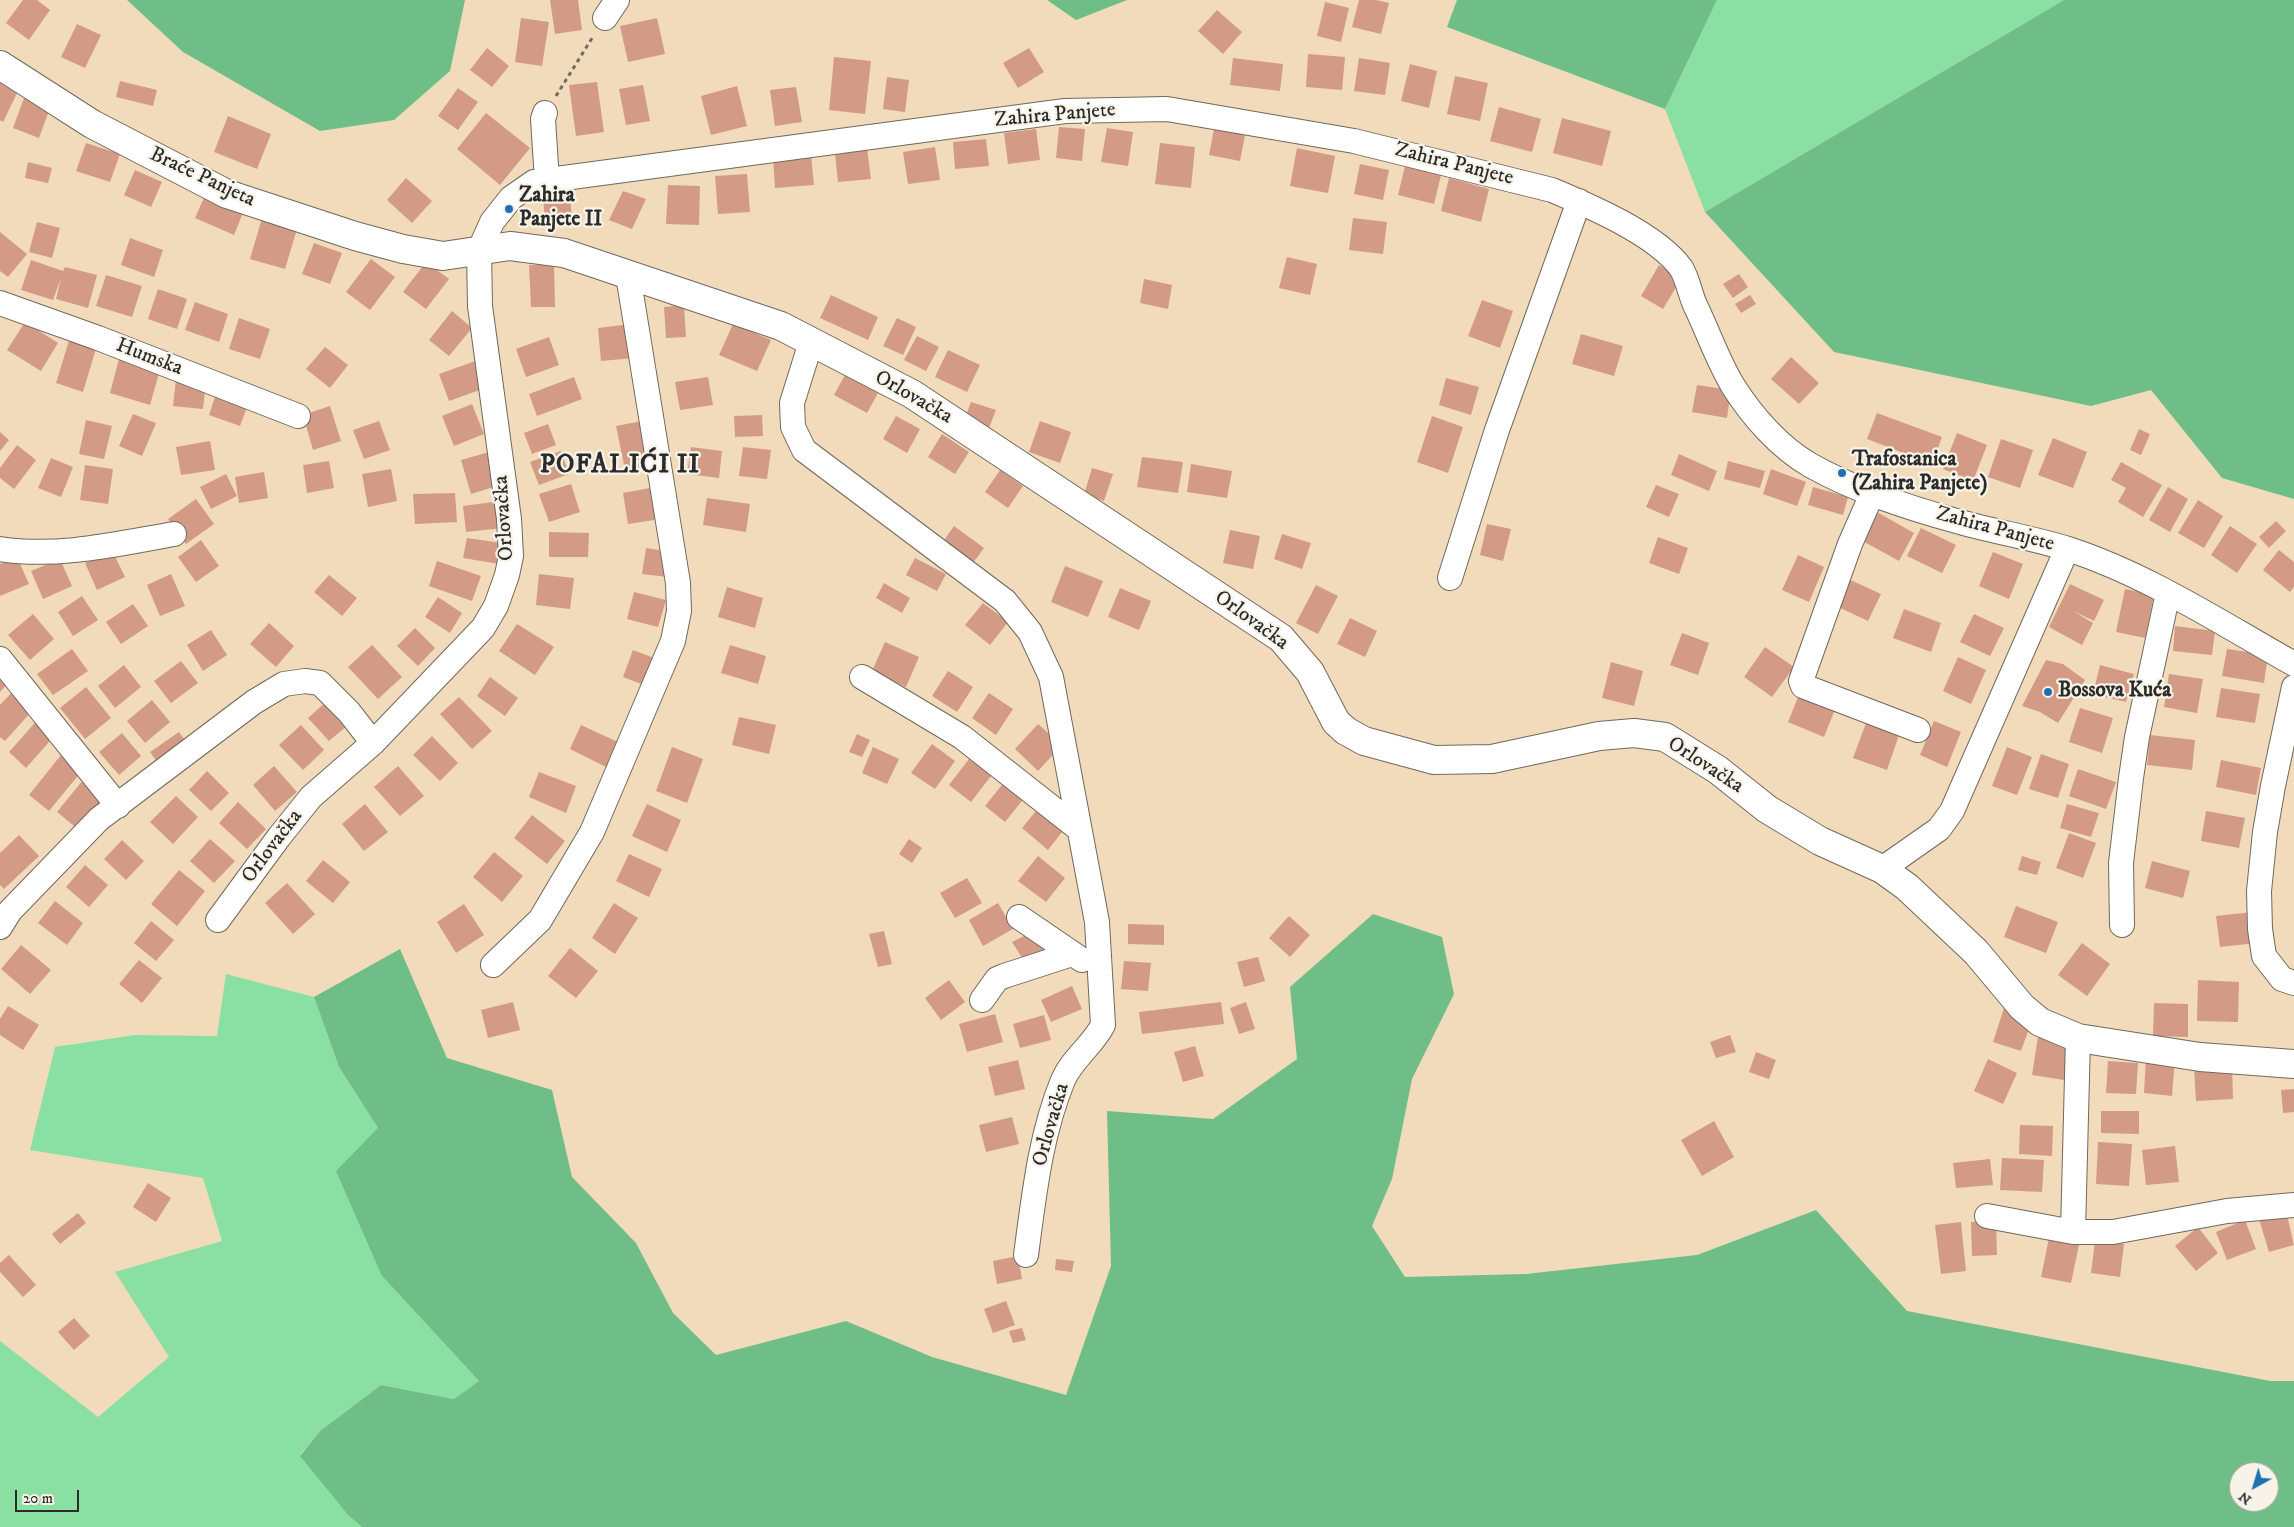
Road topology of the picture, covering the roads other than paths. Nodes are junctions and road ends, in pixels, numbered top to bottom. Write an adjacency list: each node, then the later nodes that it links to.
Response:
1 (0, 65): 5 (street, Braće Panjeta)
2 (546, 113): 3 (street)
3 (547, 181): 4 (street, Zahira Panjete); 5 (street, Zahira Panjete)
4 (1579, 201): 10 (street, Zahira Panjete); 14 (street)
5 (480, 250): 6 (street, Orlovačka); 21 (street, Orlovačka)
6 (628, 275): 8 (street, Orlovačka); 30 (street)
7 (0, 303): 9 (street, Humska)
8 (811, 342): 23 (street, Orlovačka); 24 (street, Orlovačka)
9 (298, 416)
10 (1872, 494): 12 (street, Zahira Panjete); 20 (street)
11 (174, 534): 13 (street)
12 (2066, 548): 15 (street, Zahira Panjete); 24 (street)
13 (0, 549)
14 (1450, 578)
15 (2168, 594): 17 (street, Zahira Panjete); 27 (street)
16 (0, 659): 22 (street)
17 (2294, 664)
18 (862, 676): 23 (street)
19 (2294, 687): 32 (street)
20 (1918, 730)
21 (373, 743): 22 (street); 26 (street, Orlovačka)
22 (118, 806): 28 (street)
23 (1079, 829): 31 (street, Orlovačka)
24 (1882, 869): 34 (street, Orlovačka)
25 (1019, 917): 29 (street)
26 (218, 920)
27 (2122, 925)
28 (0, 927)
29 (1072, 954): 31 (street); 33 (street)
30 (493, 965)
31 (1098, 971): 39 (street, Orlovačka)
32 (2294, 983)
33 (982, 1000)
34 (2078, 1038): 35 (street, Orlovačka); 38 (street)
35 (2294, 1064)
36 (2294, 1205): 38 (street)
37 (1987, 1216): 38 (street)
38 (2074, 1232)
39 (1026, 1255)

